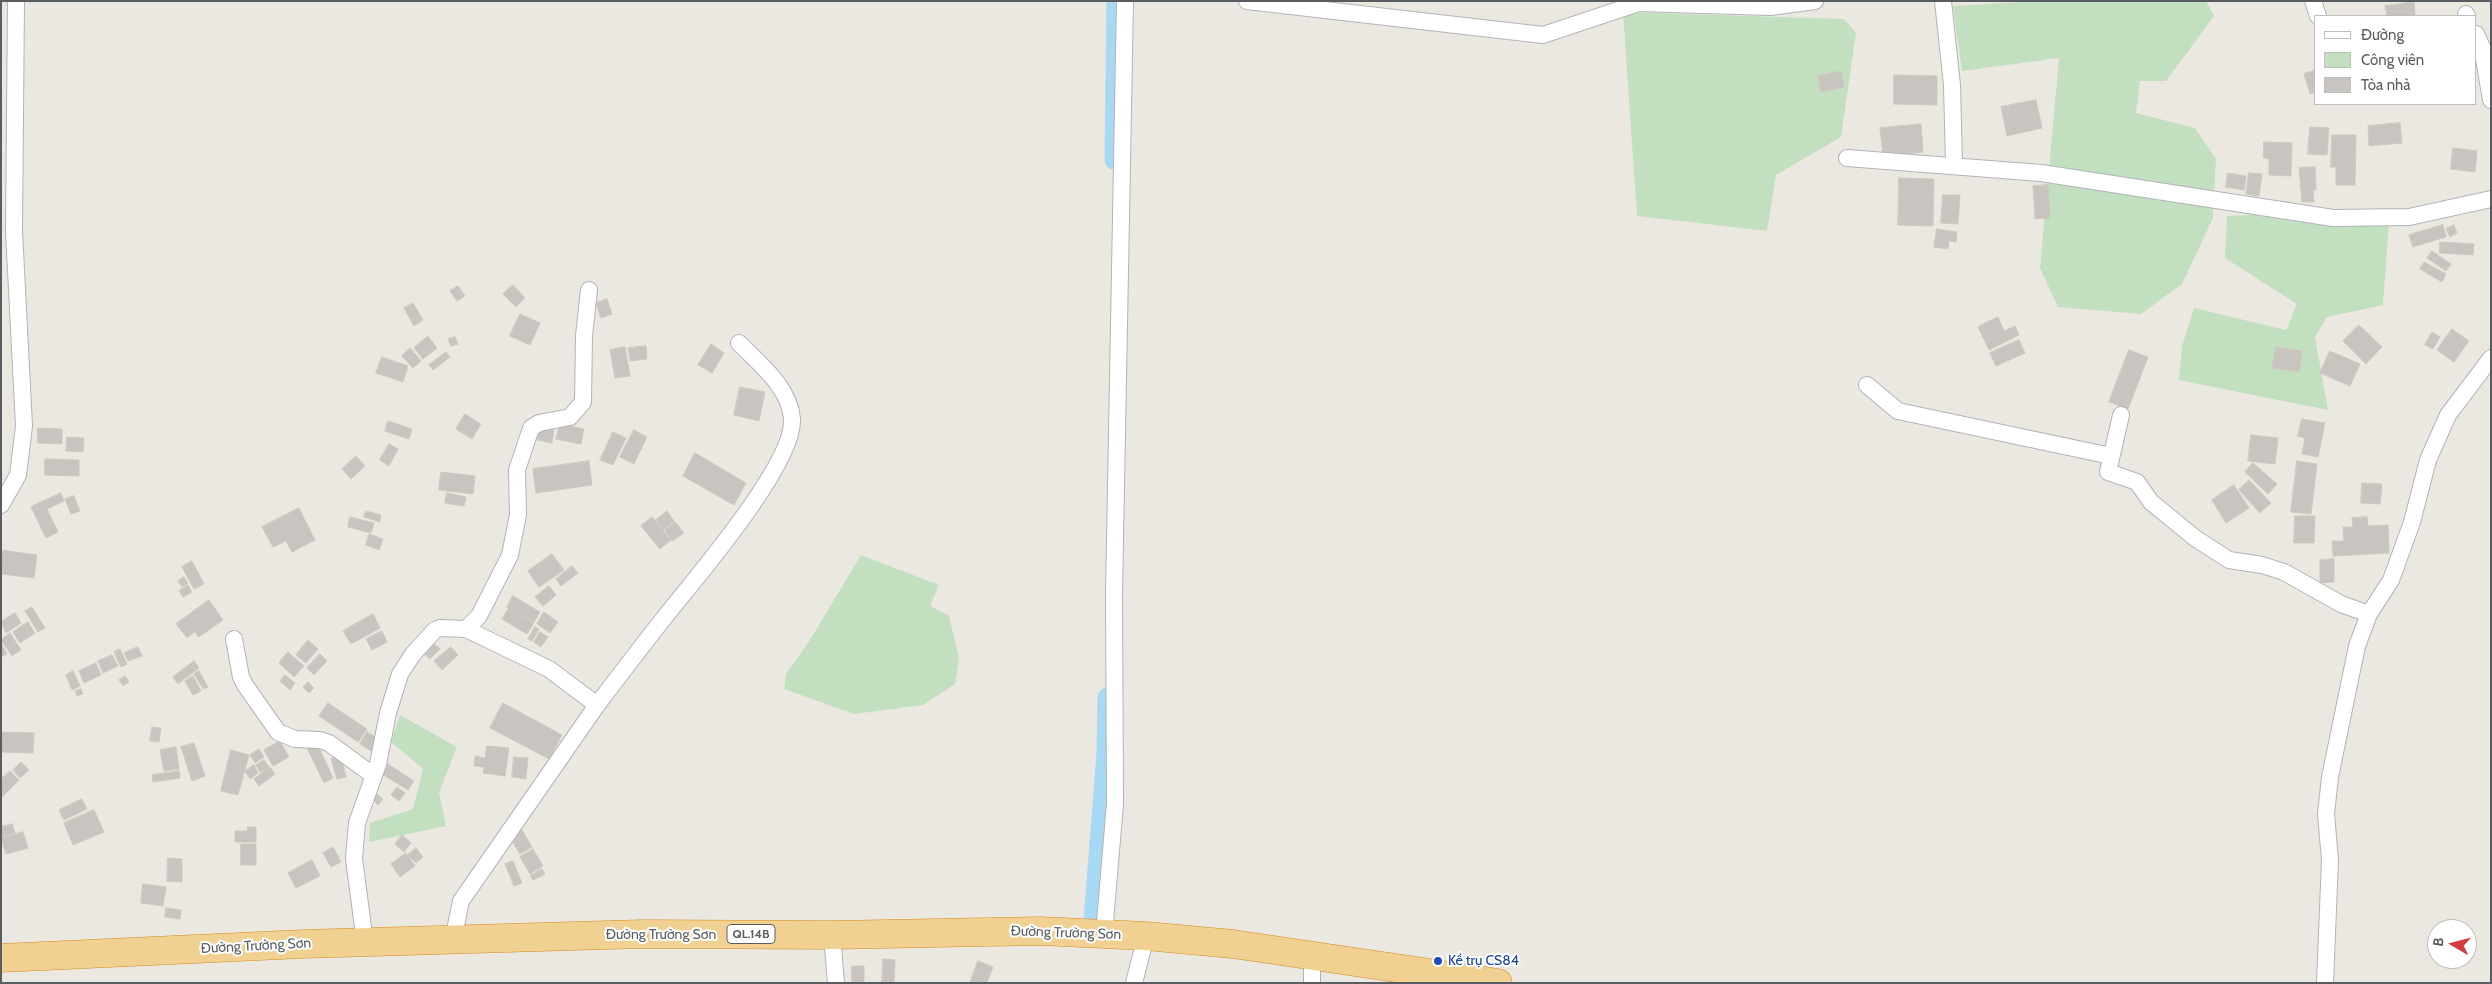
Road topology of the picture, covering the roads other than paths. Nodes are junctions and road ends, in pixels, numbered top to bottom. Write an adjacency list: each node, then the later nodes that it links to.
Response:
1 (16, 1): 19 (street)
2 (1124, 1): 25 (street)
3 (1247, 1): 4 (street)
4 (1815, 1)
5 (1943, 1): 11 (street)
6 (2313, 1): 7 (street)
7 (2318, 15)
8 (2477, 36): 9 (street)
9 (2485, 95)
10 (1847, 158): 11 (street)
11 (1954, 165): 12 (street)
12 (2491, 199)
13 (589, 290): 21 (street)
14 (739, 343): 23 (street)
15 (2491, 358): 20 (street)
16 (1867, 385): 18 (street)
17 (2121, 415): 18 (street)
18 (2111, 456): 20 (street)
19 (1, 504)
20 (2369, 614): 36 (street)
21 (466, 629): 23 (street); 24 (street)
22 (234, 639): 24 (street)
23 (596, 705): 28 (street)
24 (374, 776): 29 (street)
25 (1104, 934): 26 (highway, Đường Trường Sơn / QL.14B); 27 (highway, Đường Trường Sơn / QL.14B)
26 (832, 935): 28 (highway, Đường Trường Sơn / QL.14B); 32 (street)
27 (1146, 936): 30 (highway, Đường Trường Sơn / QL.14B); 33 (street)
28 (453, 940): 29 (highway, Đường Trường Sơn / QL.14B)
29 (365, 942): 31 (highway, Đường Trường Sơn / QL.14B)
30 (1312, 955): 34 (street); 35 (highway, Đường Trường Sơn / QL.14B)
31 (1, 958)
32 (836, 983)
33 (1134, 983)
34 (1312, 983)
35 (1498, 983)
36 (2325, 983)

